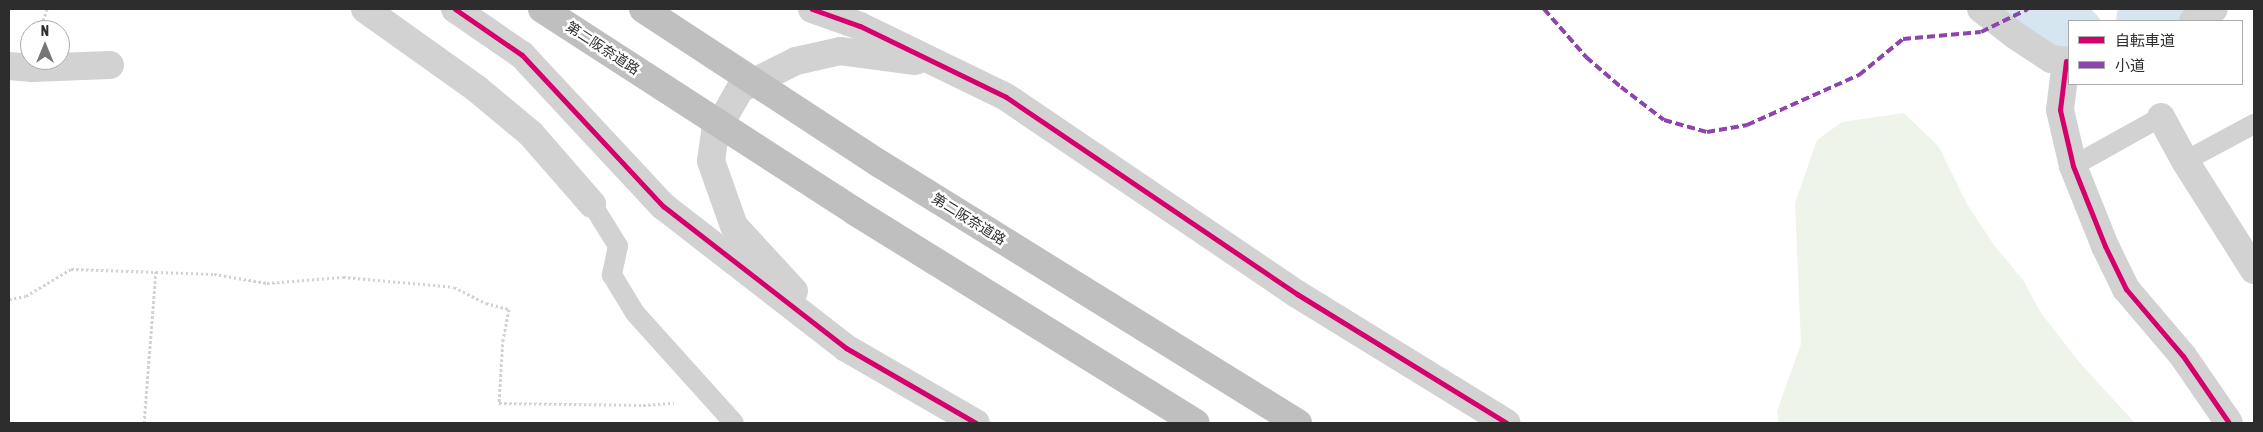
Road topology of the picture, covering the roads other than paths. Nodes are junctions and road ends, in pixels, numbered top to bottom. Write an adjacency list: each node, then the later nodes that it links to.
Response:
1 (365, 9): 17 (street)
2 (455, 9): 19 (street)
3 (542, 9): 22 (highway, 第二阪奈道路, bridge)
4 (643, 9): 23 (highway, 第二阪奈道路, bridge)
5 (812, 9): 10 (street)
6 (1981, 9): 9 (street)
7 (2214, 9): 8 (street)
8 (2195, 20)
9 (2067, 61): 16 (street)
10 (939, 64): 19 (street); 24 (street)
11 (110, 65): 12 (street)
12 (9, 66)
13 (2161, 117): 15 (street); 16 (lane)
14 (2254, 124): 15 (lane)
15 (2185, 161): 18 (street)
16 (2072, 166): 25 (street)
17 (592, 204): 20 (lane)
18 (2254, 270)
19 (846, 348): 21 (street)
20 (728, 417)
21 (976, 423)
22 (1196, 423)
23 (1298, 423)
24 (1507, 423)
25 (2229, 423)

